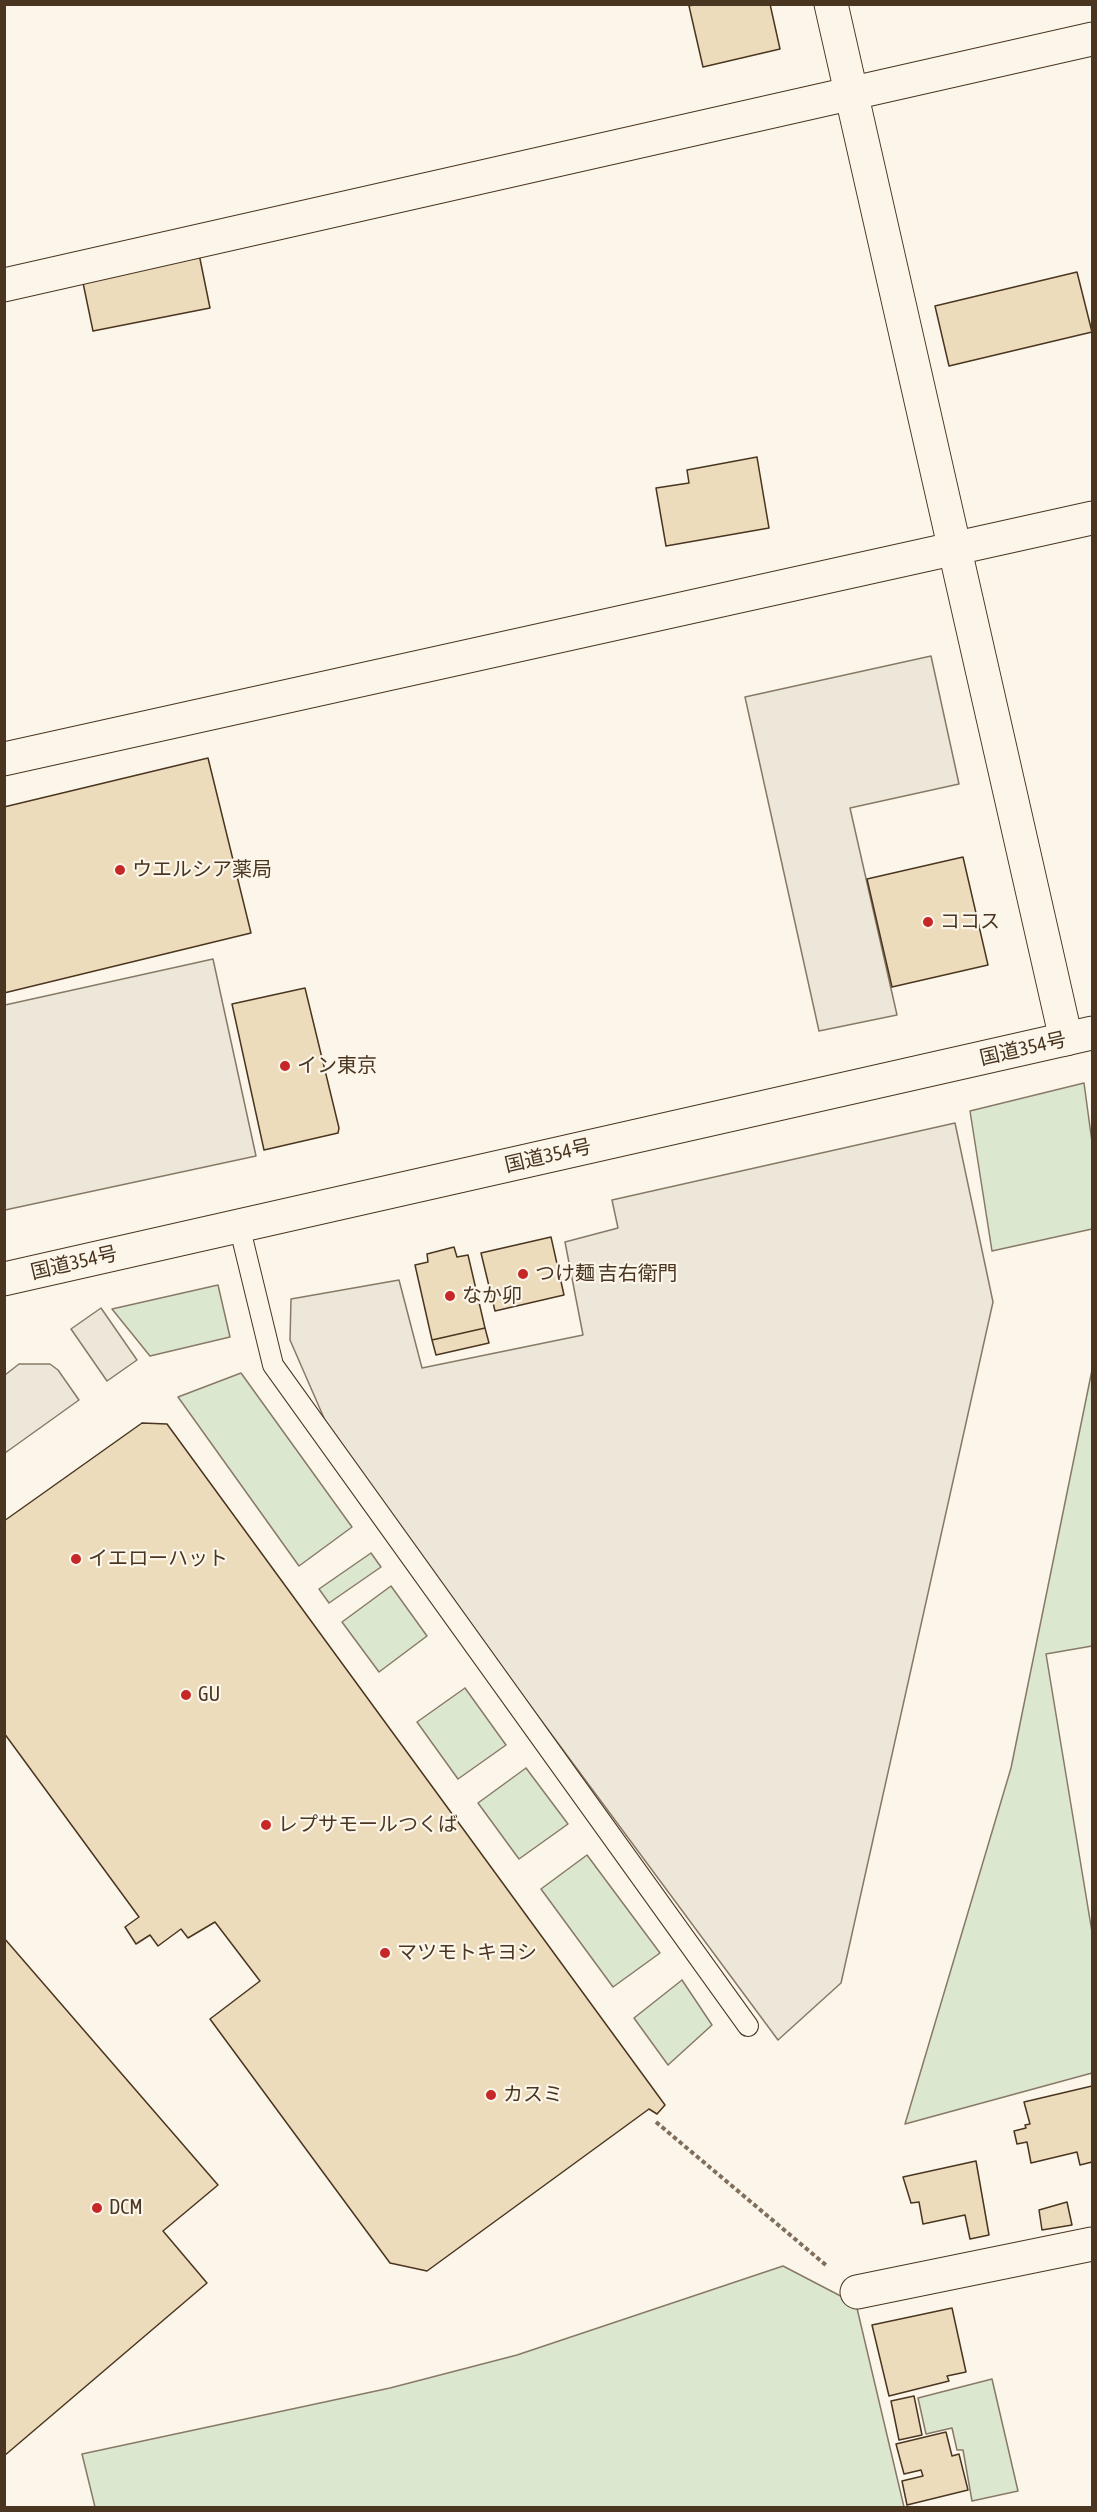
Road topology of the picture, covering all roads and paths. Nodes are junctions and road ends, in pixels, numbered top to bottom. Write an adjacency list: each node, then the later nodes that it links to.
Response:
1 (831, 4): 3 (main road)
2 (1092, 39): 3 (main road)
3 (851, 92): 4 (main road); 6 (main road)
4 (4, 285)
5 (1092, 518): 6 (main road)
6 (955, 549): 7 (main road); 8 (main road)
7 (4, 759)
8 (1079, 1036): 9 (main road, 国道354号)
9 (239, 1225): 10 (main road, 国道354号); 11 (lane)
10 (4, 1279)
11 (748, 2026)
12 (656, 2122): 14 (path)
13 (1092, 2244): 14 (main road)
14 (857, 2292)

